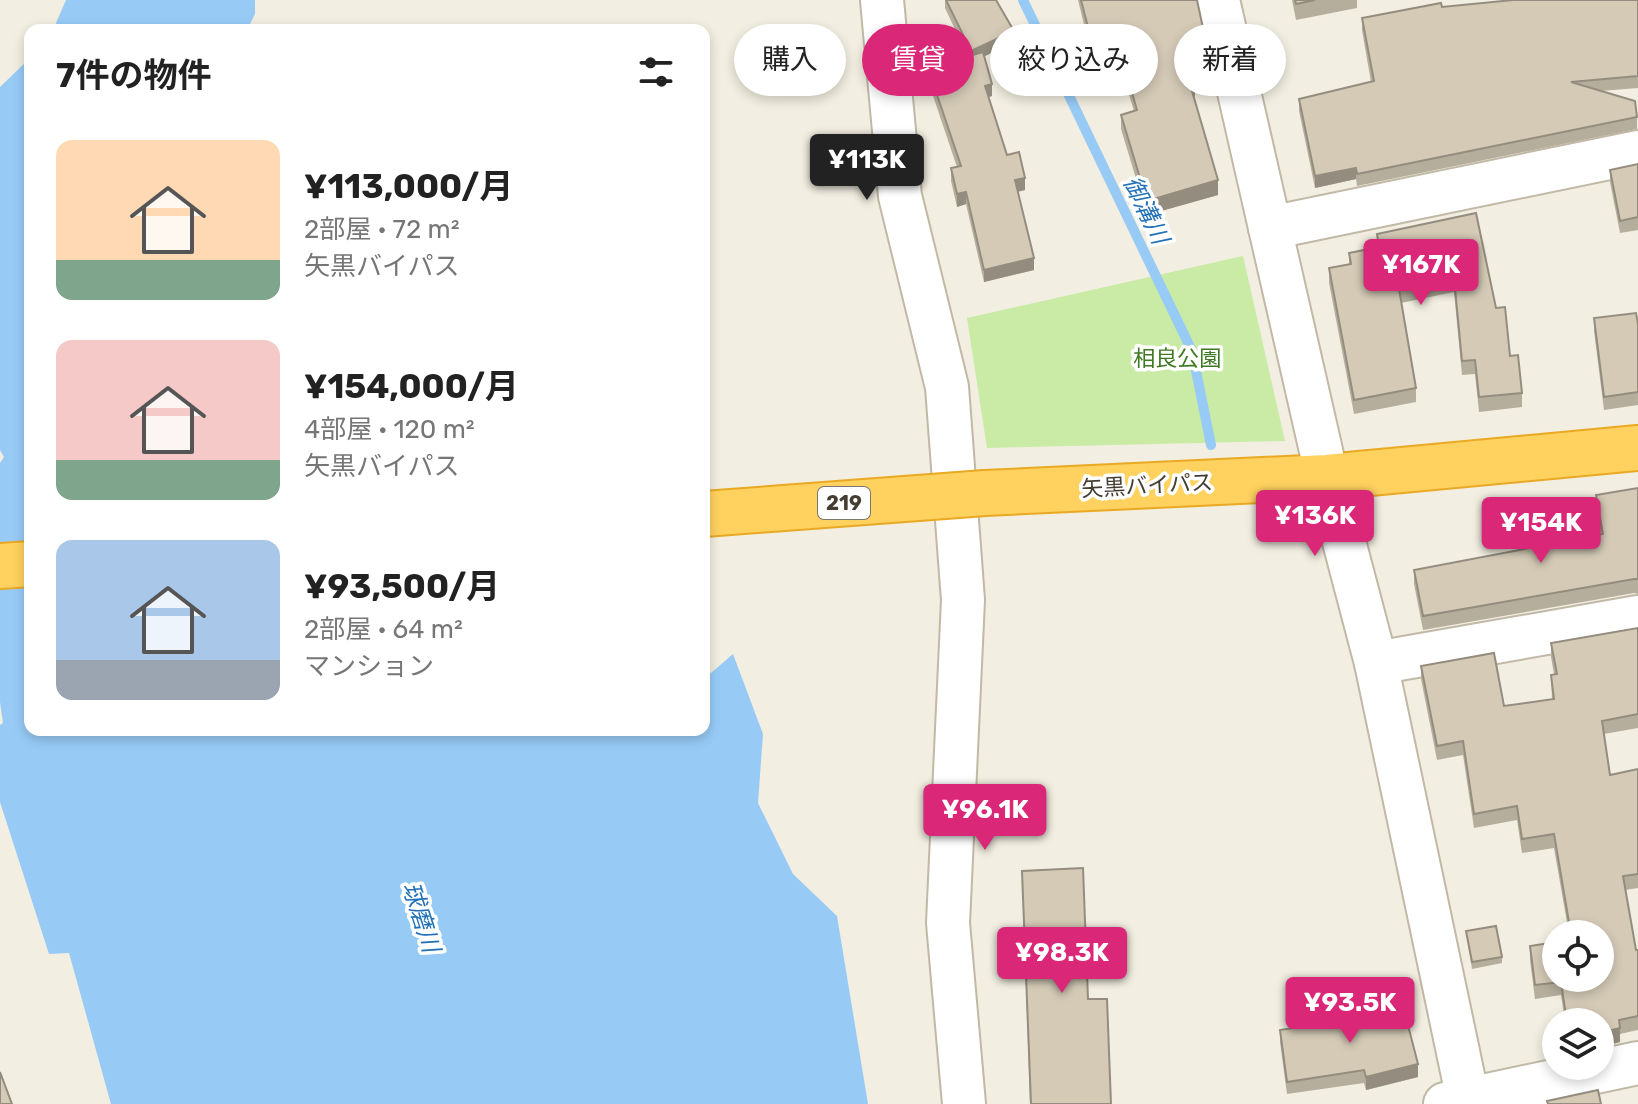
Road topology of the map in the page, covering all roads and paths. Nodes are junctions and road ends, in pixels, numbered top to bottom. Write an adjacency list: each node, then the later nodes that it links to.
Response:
1 (882, 0): 14 (street)
2 (1218, 0): 4 (street)
3 (1638, 152): 4 (street)
4 (1270, 228): 6 (street)
5 (1638, 448): 6 (highway, 矢黒バイパス / 219)
6 (1327, 477): 7 (highway, 矢黒バイパス / 219, bridge); 11 (street)
7 (710, 514)
8 (24, 564): 9 (highway)
9 (0, 566)
10 (1638, 617): 11 (street)
11 (1376, 663): 13 (street)
12 (1638, 1063): 13 (street)
13 (1460, 1102)
14 (964, 1104)

